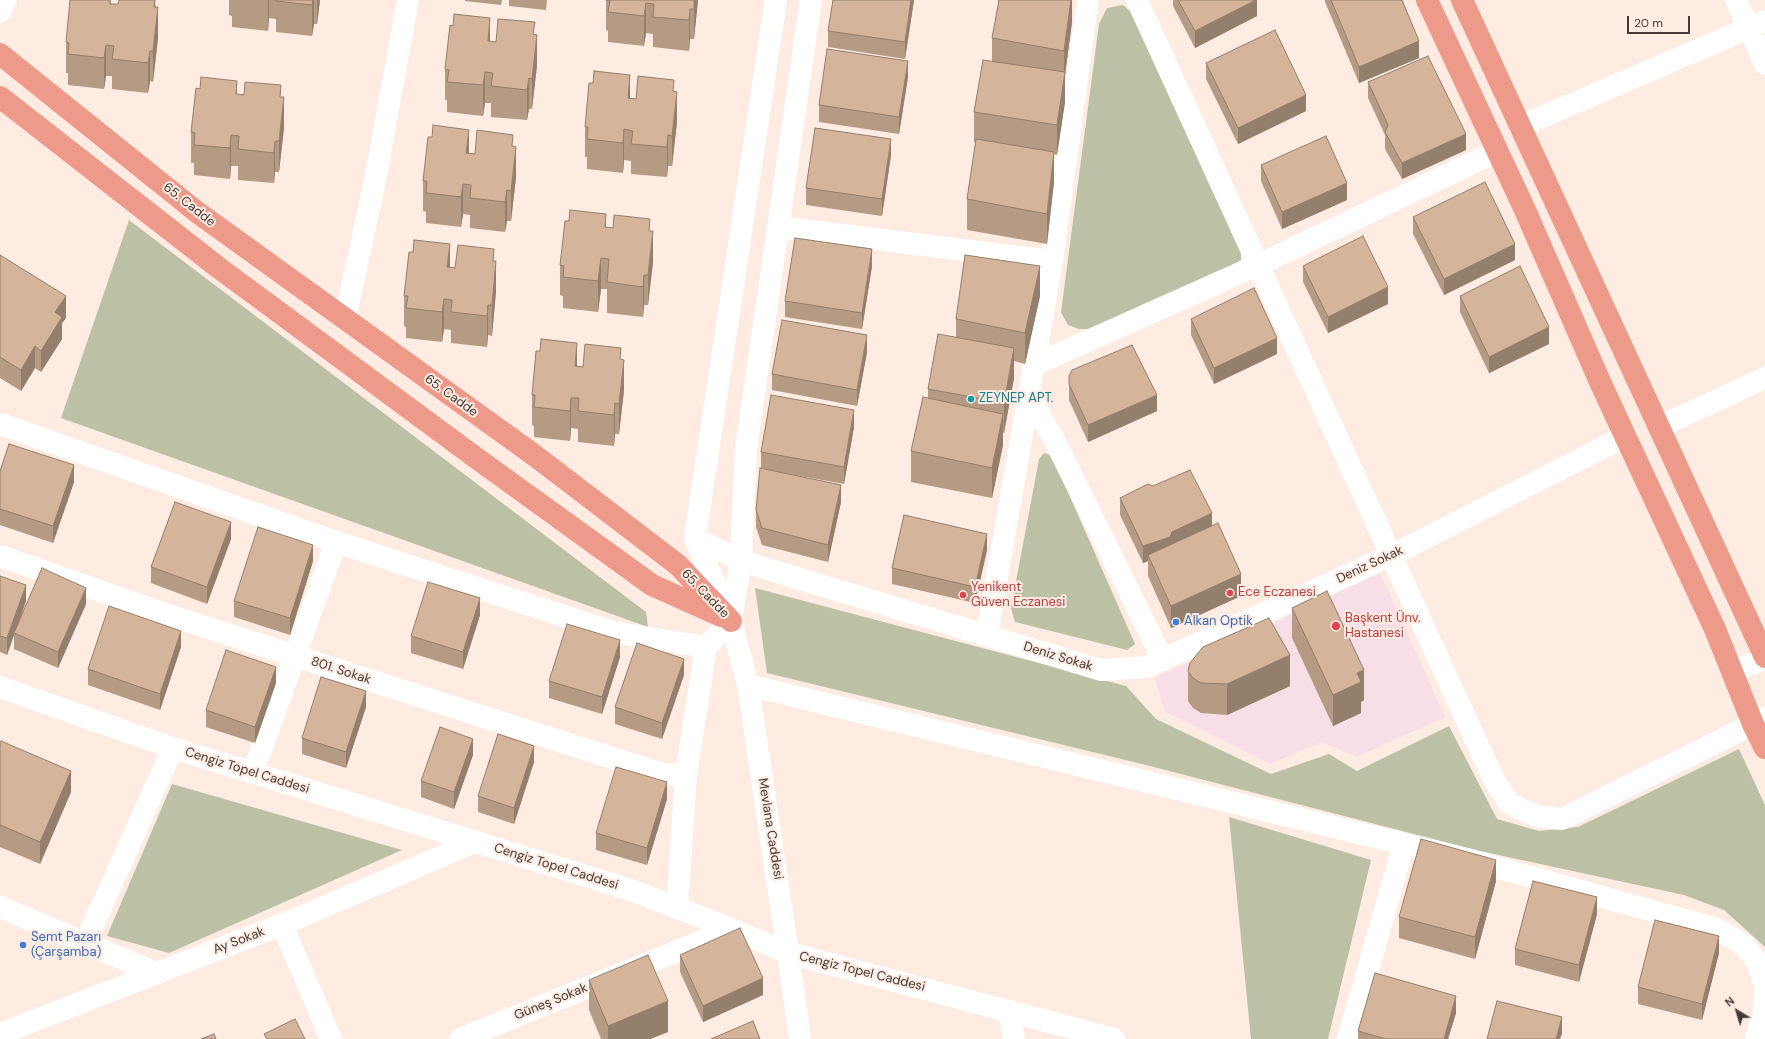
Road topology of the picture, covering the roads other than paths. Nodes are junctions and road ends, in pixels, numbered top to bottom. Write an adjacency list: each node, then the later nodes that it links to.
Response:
1 (6, 0): 10 (street)
2 (408, 0): 20 (street)
3 (776, 0): 27 (street)
4 (811, 0): 17 (street)
5 (1088, 0): 18 (street)
6 (1137, 0): 19 (street)
7 (1427, 0): 16 (main road)
8 (1462, 0): 15 (main road)
9 (1736, 0): 11 (street)
10 (0, 12)
11 (1757, 25): 13 (street); 15 (street)
12 (0, 54): 20 (main road, 65. Cadde)
13 (1765, 64)
14 (0, 98): 32 (main road, 65. Cadde)
15 (1520, 126): 25 (main road)
16 (1498, 151): 19 (street); 26 (main road)
17 (778, 227): 18 (street); 31 (street)
18 (1052, 261): 21 (street)
19 (1258, 266): 21 (street); 30 (street)
20 (345, 319): 32 (main road, 65. Cadde)
21 (1034, 365): 23 (street)
22 (1765, 378): 25 (street)
23 (1029, 396): 33 (street); 37 (street)
24 (0, 424): 28 (street)
25 (1659, 427): 36 (main road)
26 (1626, 436): 30 (street, Deniz Sokak); 38 (main road)
27 (695, 538): 31 (street, Deniz Sokak); 32 (street)
28 (336, 542): 34 (street); 35 (street)
29 (0, 556): 35 (street, 801. Sokak)
30 (1390, 556): 37 (street, Deniz Sokak); 41 (street)
31 (740, 561): 32 (street); 33 (street, Deniz Sokak)
32 (731, 621): 34 (street); 39 (street, Mevlana Caddesi)
33 (987, 635): 37 (street, Deniz Sokak)
34 (706, 647): 45 (street)
35 (295, 656): 44 (street); 45 (street, 801. Sokak)
36 (1765, 658): 38 (street)
37 (1163, 660)
38 (1732, 671): 41 (main road)
39 (748, 685): 47 (street); 53 (street, Mevlana Caddesi)
40 (0, 687): 42 (street, Cengiz Topel Caddesi)
41 (1759, 721): 43 (main road)
42 (173, 748): 44 (street, Cengiz Topel Caddesi); 52 (street)
43 (1765, 748)
44 (253, 773): 46 (street, Cengiz Topel Caddesi)
45 (686, 775): 49 (street)
46 (475, 842): 49 (street, Cengiz Topel Caddesi); 50 (street, Ay Sokak)
47 (1404, 844): 55 (street); 63 (street)
48 (0, 907): 52 (street)
49 (677, 908): 51 (street, Cengiz Topel Caddesi)
50 (282, 924): 54 (street, Ay Sokak); 58 (street)
51 (732, 929): 53 (street, Cengiz Topel Caddesi); 59 (street, Güneş Sokak)
52 (85, 943): 54 (street)
53 (788, 953): 56 (street, Cengiz Topel Caddesi); 60 (street, Mevlana Caddesi)
54 (156, 973): 57 (street, Ay Sokak)
55 (1765, 986): 64 (street)
56 (1009, 1010): 61 (street); 62 (street, Cengiz Topel Caddesi)
57 (0, 1034)
58 (331, 1039)
59 (460, 1039)
60 (800, 1039)
61 (1014, 1039)
62 (1114, 1039)
63 (1348, 1039)
64 (1756, 1039)

